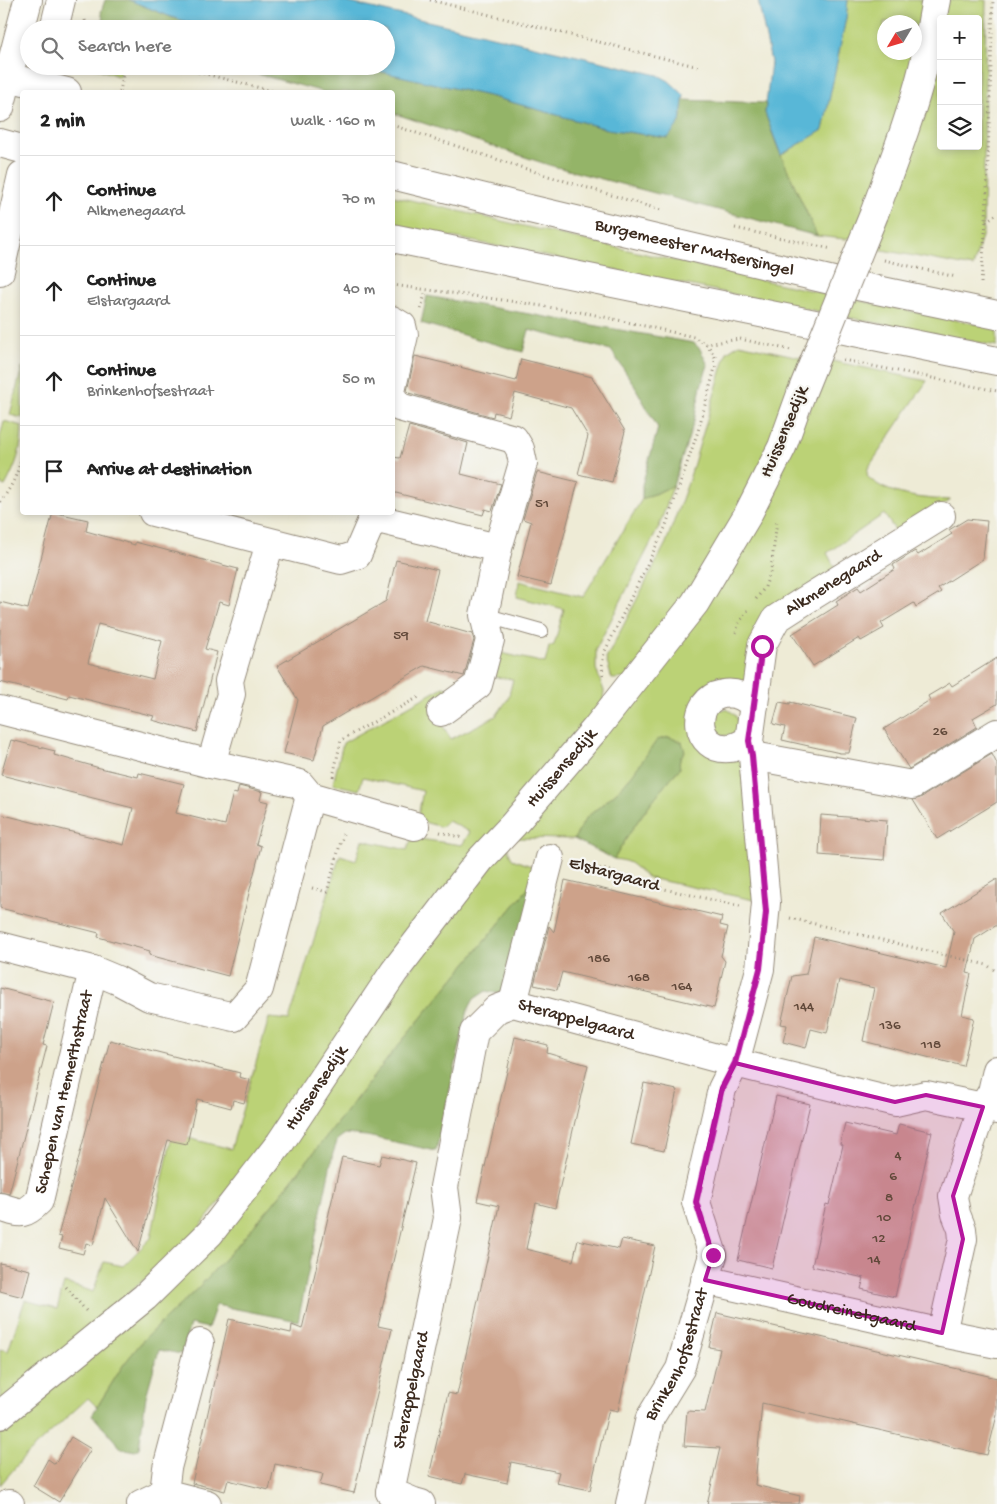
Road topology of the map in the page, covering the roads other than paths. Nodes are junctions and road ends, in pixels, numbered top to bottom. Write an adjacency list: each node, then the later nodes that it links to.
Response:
1 (28, 0): 4 (street)
2 (61, 0): 5 (street)
3 (936, 0): 48 (street, Huissensedijk, bridge)
4 (22, 20)
5 (56, 20)
6 (20, 25): 7 (street)
7 (4, 76): 8 (street); 10 (street)
8 (42, 81): 9 (street)
9 (62, 90)
10 (0, 108)
11 (0, 143): 12 (street)
12 (20, 148)
13 (395, 176): 17 (street, Burgemeester Matsersingel)
14 (20, 184): 16 (street)
15 (395, 239): 19 (street)
16 (0, 271)
17 (997, 315)
18 (395, 322): 20 (street)
19 (997, 360)
20 (395, 374)
21 (395, 401): 25 (street)
22 (164, 515): 24 (street)
23 (941, 516): 29 (street, Alkmenegaard)
24 (270, 543): 25 (street); 33 (street)
25 (498, 548): 26 (street)
26 (484, 615): 27 (lane); 28 (street)
27 (540, 631)
28 (433, 703)
29 (754, 704): 32 (street, Alkmenegaard); 32 (street)
30 (0, 710): 33 (street)
31 (997, 733): 32 (street)
32 (751, 749): 40 (street, Alkmenegaard)
33 (211, 764): 34 (street)
34 (330, 802): 35 (street); 38 (street)
35 (415, 826)
36 (550, 858): 39 (street, Elstargaard)
37 (0, 946): 38 (street)
38 (93, 970): 43 (street, Schepen van Hemerthstraat)
39 (513, 1003): 40 (street, Sterappelgaard); 50 (street, Sterappelgaard)
40 (735, 1063): 42 (street, Sterappelgaard); 44 (street, Brinkenhofsestraat)
41 (997, 1070): 42 (street)
42 (990, 1108): 45 (street)
43 (0, 1208)
44 (705, 1280): 45 (street, Goudreinetgaard); 53 (street, Brinkenhofsestraat)
45 (942, 1333): 47 (street, Goudreinetgaard)
46 (200, 1343): 49 (street)
47 (997, 1344)
48 (0, 1415)
49 (152, 1498): 51 (street)
50 (383, 1498): 52 (street)
51 (207, 1504)
52 (422, 1504)
53 (630, 1504)

